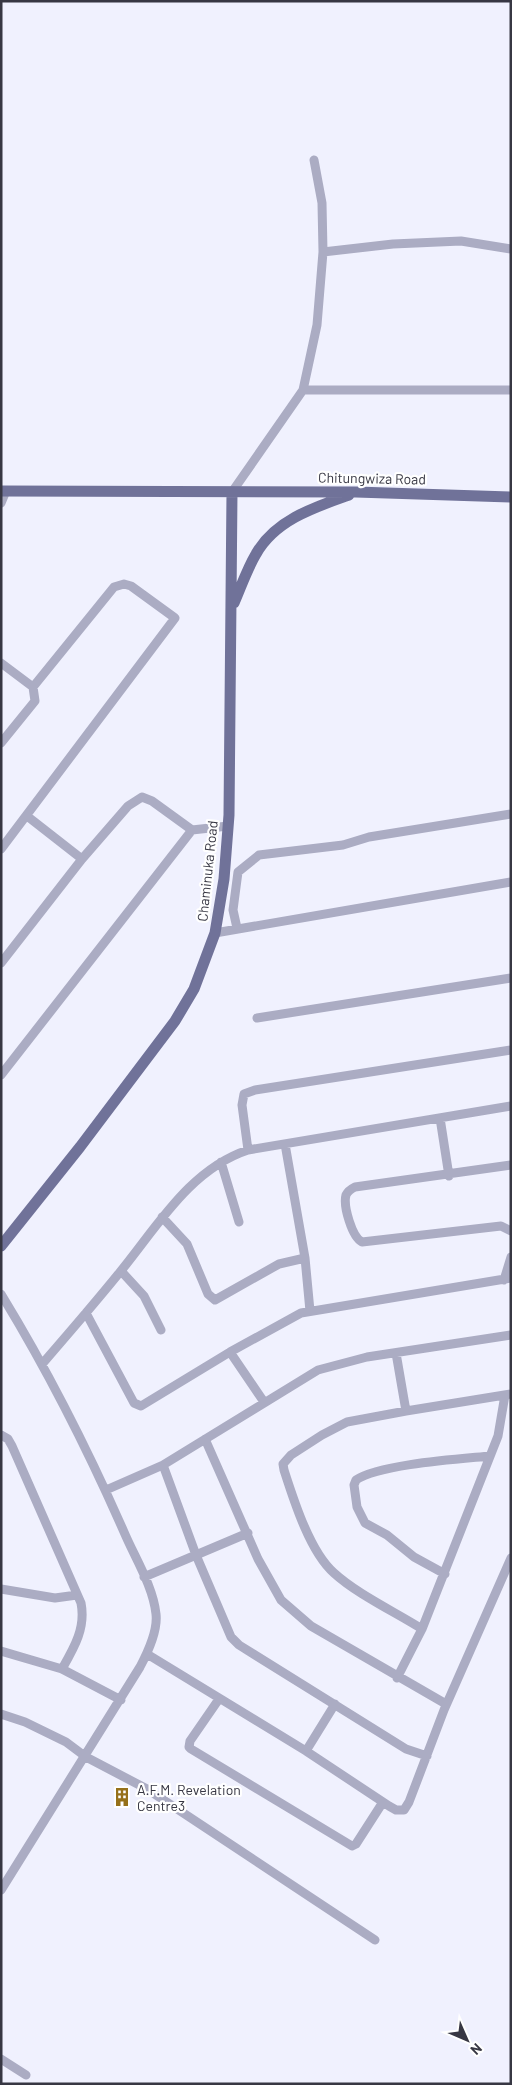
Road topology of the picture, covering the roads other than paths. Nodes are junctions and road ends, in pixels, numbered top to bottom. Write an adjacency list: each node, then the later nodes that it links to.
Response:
1 (314, 160): 3 (street)
2 (511, 249): 3 (street)
3 (323, 252): 4 (street)
4 (303, 390): 5 (street); 7 (street)
5 (511, 390)
6 (4, 491): 7 (main road, Chitungwiza Road); 10 (street)
7 (232, 492): 8 (main road, Chitungwiza Road); 11 (main road, Chaminuka Road)
8 (356, 492): 9 (main road, Chitungwiza Road); 11 (main road)
9 (511, 497)
10 (1, 503)
11 (232, 610): 17 (main road, Chaminuka Road)
12 (1, 663): 13 (street)
13 (33, 687): 14 (street); 16 (street)
14 (1, 743)
15 (511, 814): 22 (street)
16 (27, 816): 19 (street); 20 (street)
17 (228, 826): 18 (street); 23 (main road, Chaminuka Road)
18 (192, 830): 20 (street); 28 (street)
19 (1, 849)
20 (82, 859): 24 (street)
21 (511, 882): 22 (street)
22 (237, 928): 23 (street)
23 (215, 933): 39 (main road, Chaminuka Road)
24 (1, 963)
25 (511, 978): 26 (street)
26 (257, 1018)
27 (511, 1050): 32 (street)
28 (1, 1075)
29 (511, 1106): 30 (street)
30 (440, 1118): 31 (street); 35 (street)
31 (285, 1144): 32 (street); 41 (street)
32 (248, 1150): 33 (street)
33 (221, 1162): 36 (street); 37 (street)
34 (511, 1165): 35 (street)
35 (448, 1176): 38 (street)
36 (162, 1217): 41 (street); 42 (street)
37 (239, 1222)
38 (511, 1231)
39 (1, 1246)
40 (511, 1257): 43 (street)
41 (305, 1258): 45 (street)
42 (121, 1271): 46 (street); 47 (street)
43 (508, 1279): 45 (street)
44 (1, 1294): 51 (street)
45 (310, 1311): 49 (street)
46 (86, 1313): 49 (street); 51 (street)
47 (160, 1330)
48 (511, 1335): 50 (street)
49 (230, 1352): 53 (street)
50 (396, 1352): 53 (street); 54 (street)
51 (43, 1363): 59 (street)
52 (508, 1394): 54 (street); 57 (street)
53 (264, 1402): 56 (street)
54 (406, 1410): 67 (street)
55 (1, 1435): 66 (street)
56 (205, 1439): 58 (street); 60 (street)
57 (490, 1456): 63 (street); 63 (street)
58 (163, 1465): 59 (street); 61 (street)
59 (106, 1490): 64 (street)
60 (248, 1533): 61 (street); 71 (street)
61 (196, 1555): 64 (street); 74 (street)
62 (511, 1558): 75 (street)
63 (445, 1574): 67 (street)
64 (144, 1576): 69 (street)
65 (1, 1589): 66 (street)
66 (76, 1595): 70 (street)
67 (422, 1629): 71 (street)
68 (1, 1651): 70 (street)
69 (147, 1654): 72 (street); 73 (street)
70 (62, 1669): 73 (street)
71 (397, 1678): 75 (street)
72 (219, 1699): 77 (street); 80 (street)
73 (121, 1700): 79 (street)
74 (335, 1704): 77 (street); 78 (street)
75 (446, 1704): 78 (street)
76 (1, 1714): 79 (street)
77 (306, 1752): 80 (street)
78 (427, 1756): 80 (street)
79 (86, 1758): 81 (street); 82 (street)
80 (383, 1802)
81 (1, 1890)
82 (375, 1940)
83 (1, 2059): 84 (street)
84 (26, 2075)

